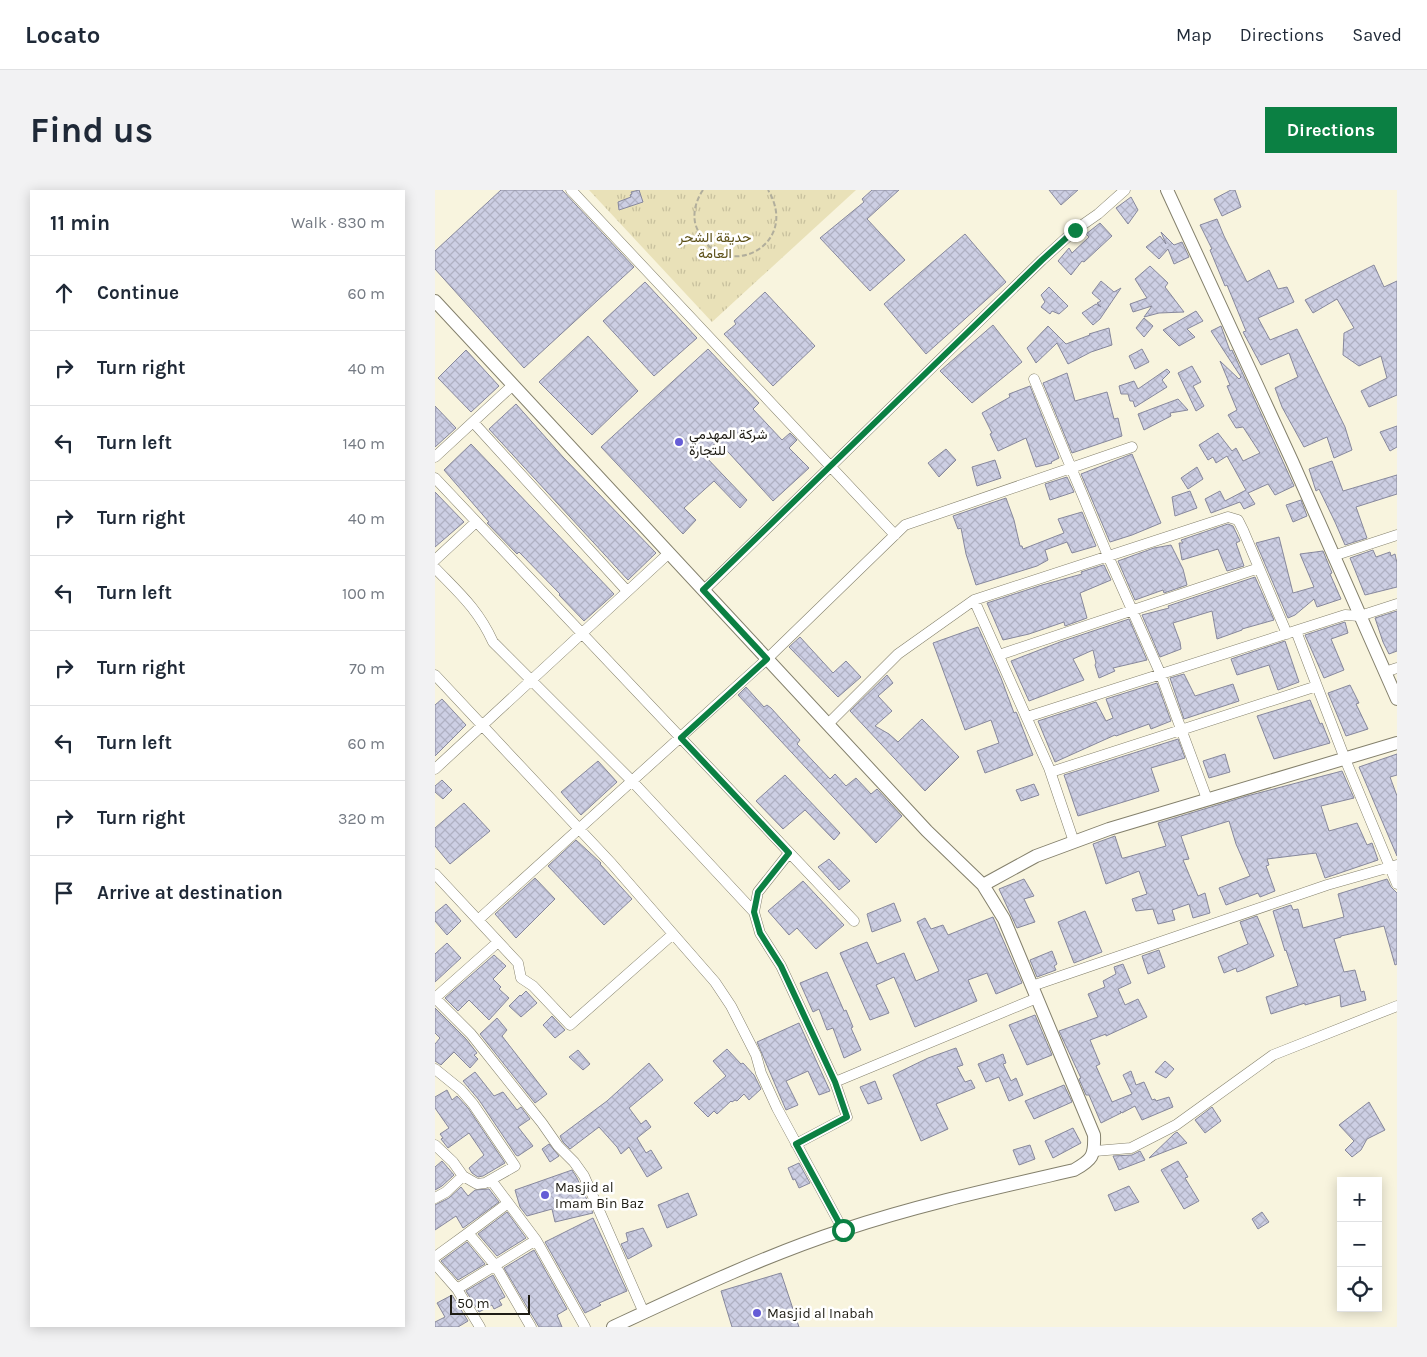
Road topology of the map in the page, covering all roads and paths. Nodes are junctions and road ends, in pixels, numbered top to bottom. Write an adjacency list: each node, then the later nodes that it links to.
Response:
1 (571, 190): 12 (street)
2 (703, 190): 3 (path)
3 (768, 190)
4 (1125, 190): 12 (street)
5 (1167, 190): 20 (street)
6 (435, 301): 8 (street)
7 (1034, 380): 13 (street)
8 (513, 385): 9 (street); 18 (street)
9 (473, 422): 11 (street); 25 (street)
10 (1132, 446): 13 (street)
11 (435, 457)
12 (830, 467): 16 (street); 24 (street)
13 (1071, 468): 16 (street); 19 (street)
14 (435, 478): 15 (street)
15 (476, 522): 21 (street); 30 (street)
16 (895, 535): 33 (street)
17 (1397, 535): 20 (street)
18 (669, 552): 24 (street); 25 (street)
19 (1108, 556): 23 (street); 26 (street); 28 (street)
20 (1333, 556): 29 (street)
21 (435, 560)
22 (435, 568): 37 (street)
23 (1259, 568): 28 (street); 31 (street)
24 (703, 590): 33 (street)
25 (627, 591): 30 (street)
26 (974, 600): 32 (street); 41 (street)
27 (1397, 604): 29 (street)
28 (1132, 610): 32 (street); 36 (street)
29 (1360, 616): 31 (street); 34 (street)
30 (581, 633): 37 (street); 44 (street)
31 (1292, 633): 36 (street); 38 (street)
32 (999, 656): 40 (street)
33 (767, 659): 41 (street); 44 (street)
34 (1391, 670): 39 (street)
35 (435, 675): 42 (street)
36 (1161, 675): 40 (street); 43 (street)
37 (532, 679): 42 (street); 49 (street)
38 (1317, 686): 43 (street); 46 (street)
39 (1397, 699)
40 (1027, 717): 48 (street)
41 (828, 724): 57 (street)
42 (482, 725): 47 (street); 51 (street)
43 (1181, 730): 48 (street); 50 (street)
44 (681, 738): 49 (street); 53 (street)
45 (1397, 743): 46 (street)
46 (1345, 759): 50 (street); 54 (street)
47 (435, 769)
48 (1051, 772): 52 (street)
49 (632, 781): 51 (street); 58 (street)
50 (1207, 799): 52 (street)
51 (579, 829): 59 (street); 61 (street)
52 (1074, 842): 57 (street)
53 (789, 853): 58 (street); 60 (street)
54 (1394, 866): 56 (street); 63 (street)
55 (435, 874): 59 (street)
56 (1397, 884)
57 (983, 885): 63 (street)
58 (754, 912): 68 (street)
59 (478, 920): 62 (street)
60 (854, 921)
61 (673, 934): 62 (street); 69 (street)
62 (498, 942): 64 (street)
63 (1032, 986): 65 (street)
64 (435, 998): 83 (street)
65 (1037, 998): 68 (street); 71 (street)
66 (1397, 1006): 71 (street)
67 (435, 1069): 73 (street)
68 (835, 1082): 69 (street)
69 (796, 1144): 76 (street)
70 (435, 1145): 72 (street)
71 (1095, 1151): 76 (street)
72 (463, 1176): 73 (street); 74 (street)
73 (491, 1180): 75 (street)
74 (435, 1198)
75 (508, 1203): 77 (street); 78 (street)
76 (843, 1230): 83 (street)
77 (467, 1233): 79 (street); 81 (street)
78 (536, 1240): 81 (street); 86 (street)
79 (435, 1257)
80 (435, 1264): 82 (street)
81 (495, 1265): 82 (street); 85 (street)
82 (457, 1289): 84 (street)
83 (644, 1313): 87 (street)
84 (479, 1327)
85 (531, 1327)
86 (585, 1327)
87 (613, 1327)

